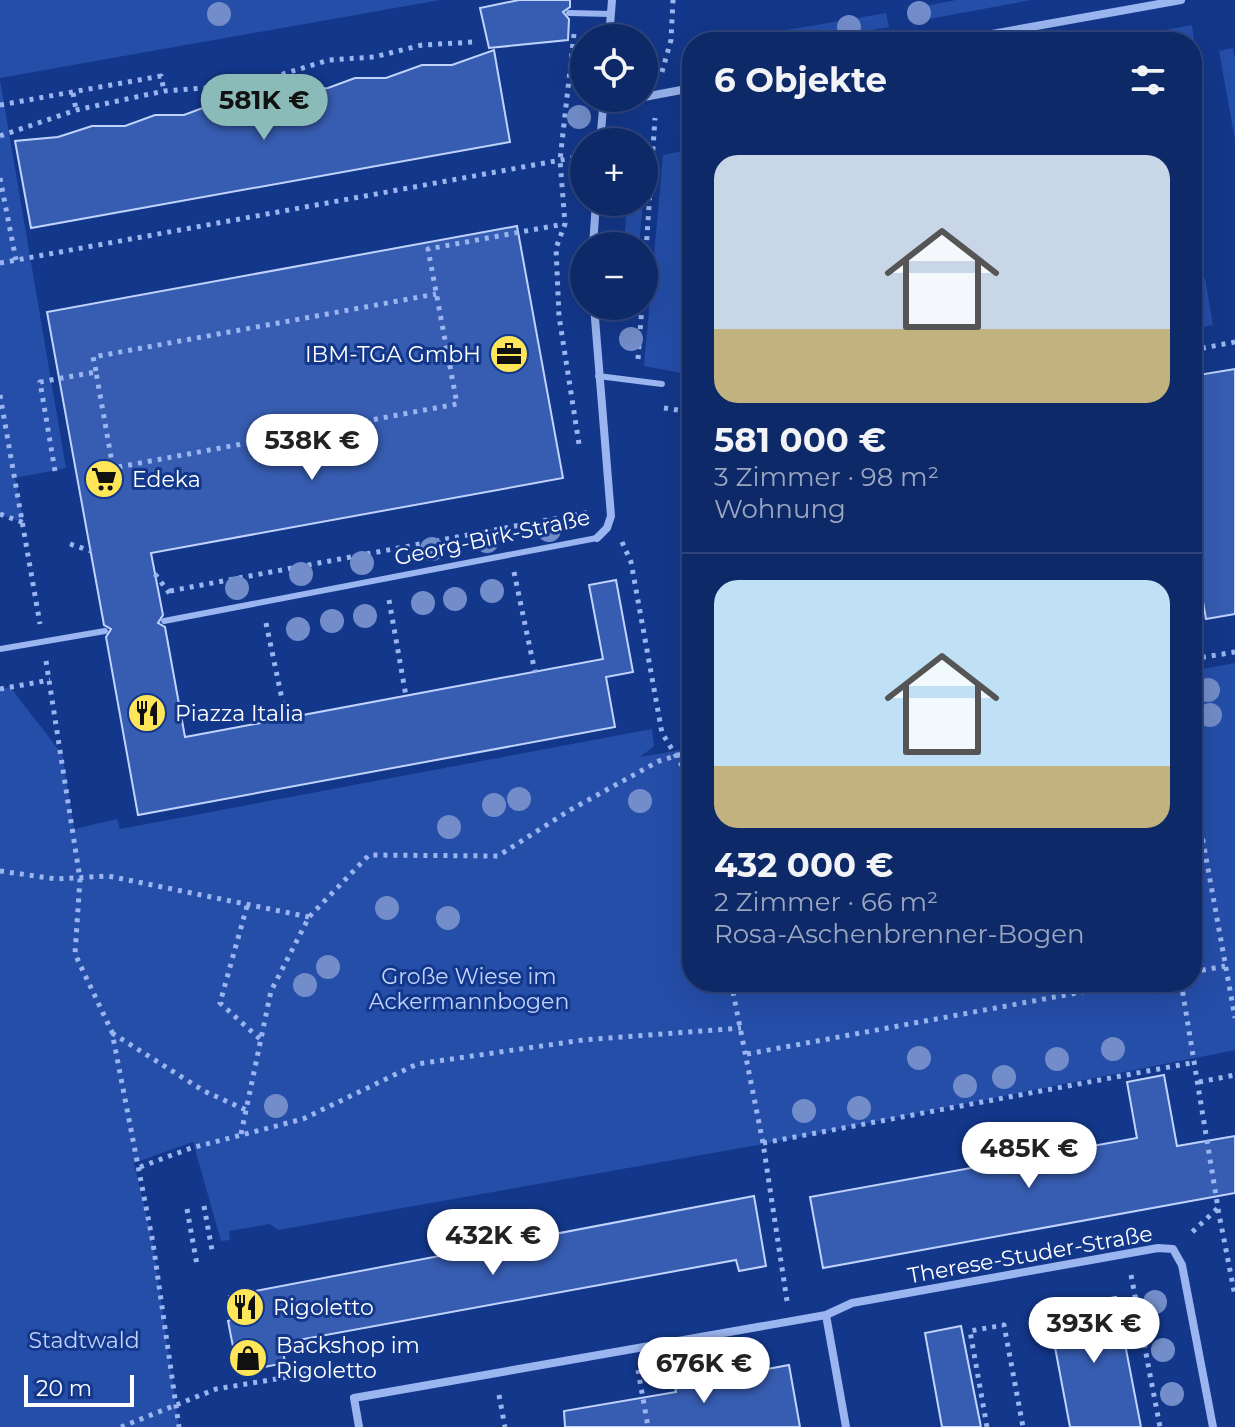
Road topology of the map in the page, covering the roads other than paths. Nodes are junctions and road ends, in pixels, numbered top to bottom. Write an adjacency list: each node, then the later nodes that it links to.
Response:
1 (612, 0): 4 (street)
2 (1181, 0): 6 (street)
3 (569, 13): 4 (lane)
4 (611, 14): 5 (street)
5 (610, 24)
6 (1003, 32)
7 (682, 90): 8 (street)
8 (658, 94)
9 (595, 320): 10 (street, Georg-Birk-Straße)
10 (598, 376): 11 (lane); 12 (street, Georg-Birk-Straße)
11 (662, 384)
12 (597, 538): 13 (lane, Georg-Birk-Straße)
13 (164, 621)
14 (105, 631): 15 (lane)
15 (0, 649)
16 (826, 1315): 17 (street, Therese-Studer-Straße); 18 (street); 19 (street, Therese-Studer-Straße)
17 (359, 1427)
18 (846, 1427)
19 (1213, 1427)

